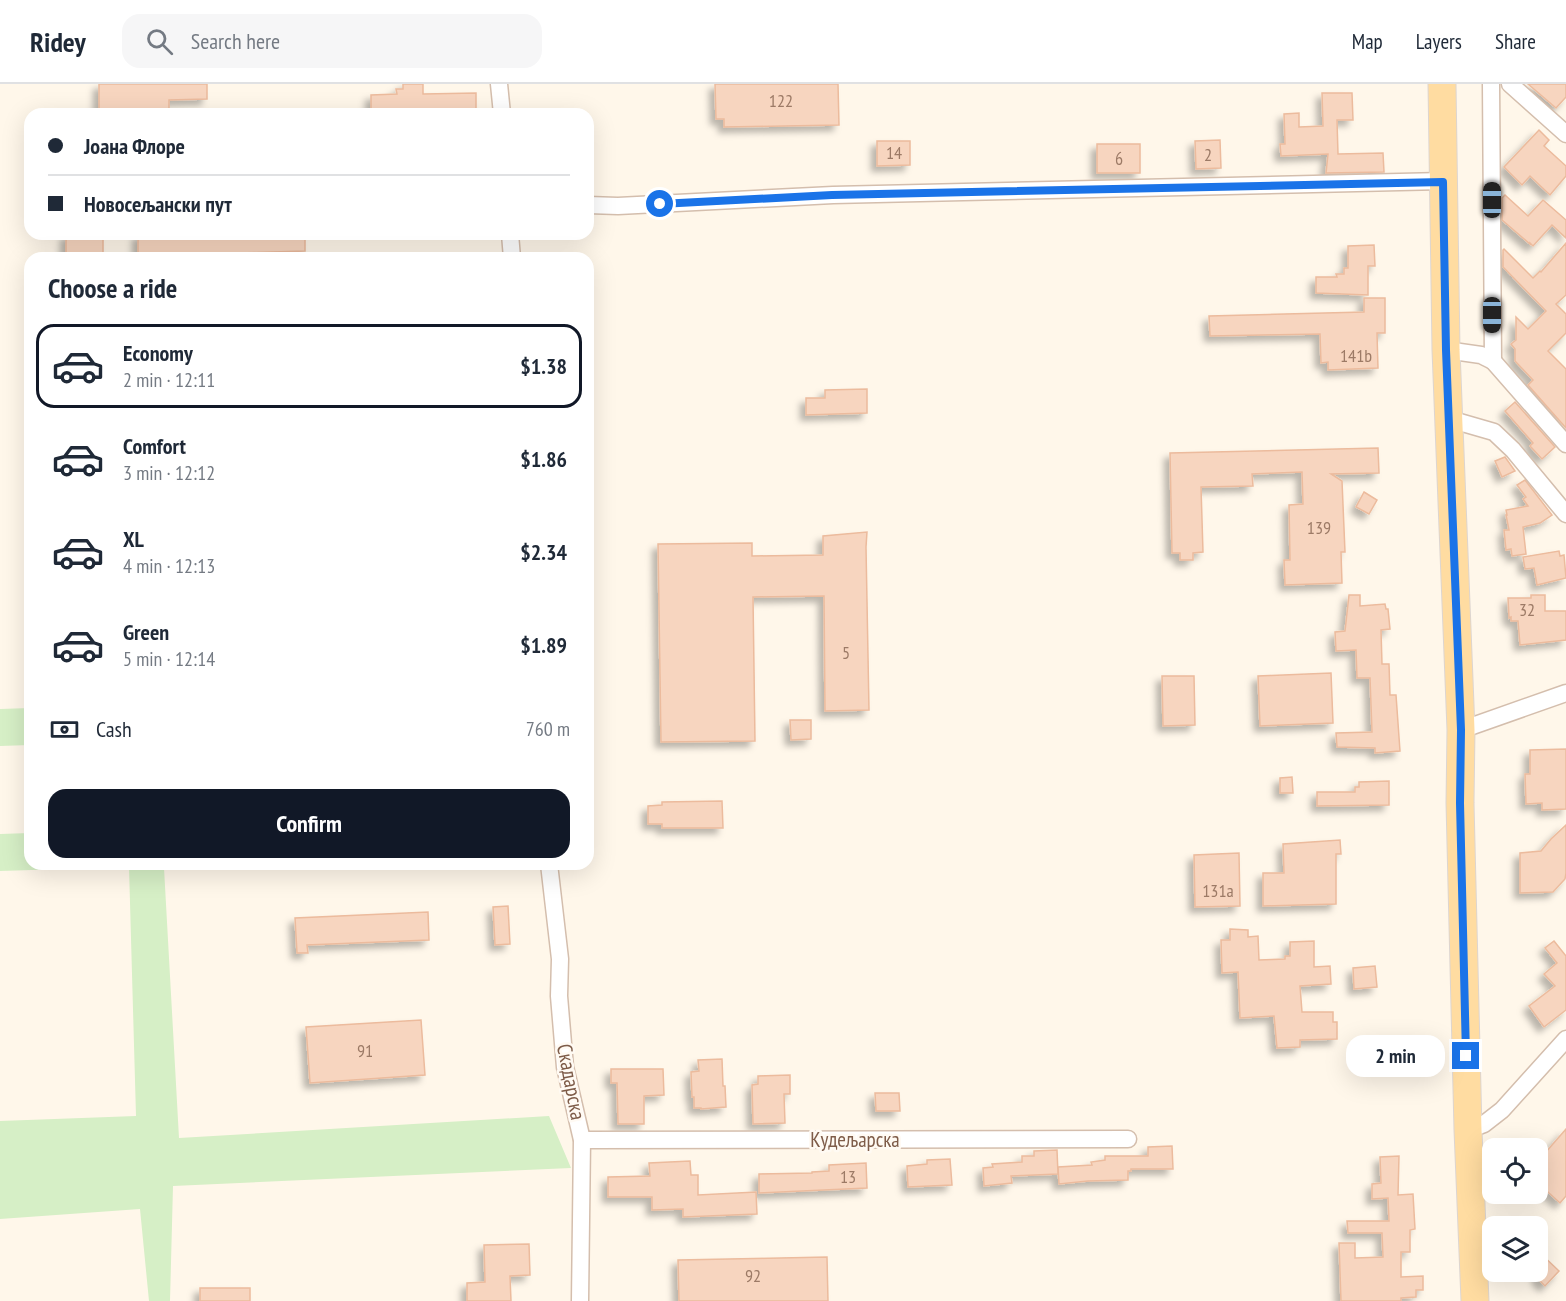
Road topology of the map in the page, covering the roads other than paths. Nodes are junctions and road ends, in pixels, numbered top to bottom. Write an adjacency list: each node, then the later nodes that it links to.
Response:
1 (500, 84): 5 (street)
2 (1442, 84): 7 (main road)
3 (1491, 84): 10 (street)
4 (1510, 84): 6 (street)
5 (502, 108)
6 (1566, 134)
7 (1443, 182): 8 (street); 9 (main road)
8 (594, 205)
9 (1446, 350): 10 (street); 11 (main road)
10 (1493, 361): 12 (street)
11 (1449, 419): 13 (street); 15 (main road)
12 (1566, 444)
13 (1566, 514)
14 (1566, 693): 15 (street)
15 (1461, 730): 18 (main road)
16 (550, 870): 20 (street, Скадарска)
17 (1566, 1039): 18 (street)
18 (1468, 1130): 22 (main road)
19 (1128, 1139): 20 (street, Кудељарска)
20 (582, 1140): 21 (street, Скадарска)
21 (580, 1301)
22 (1475, 1301)

